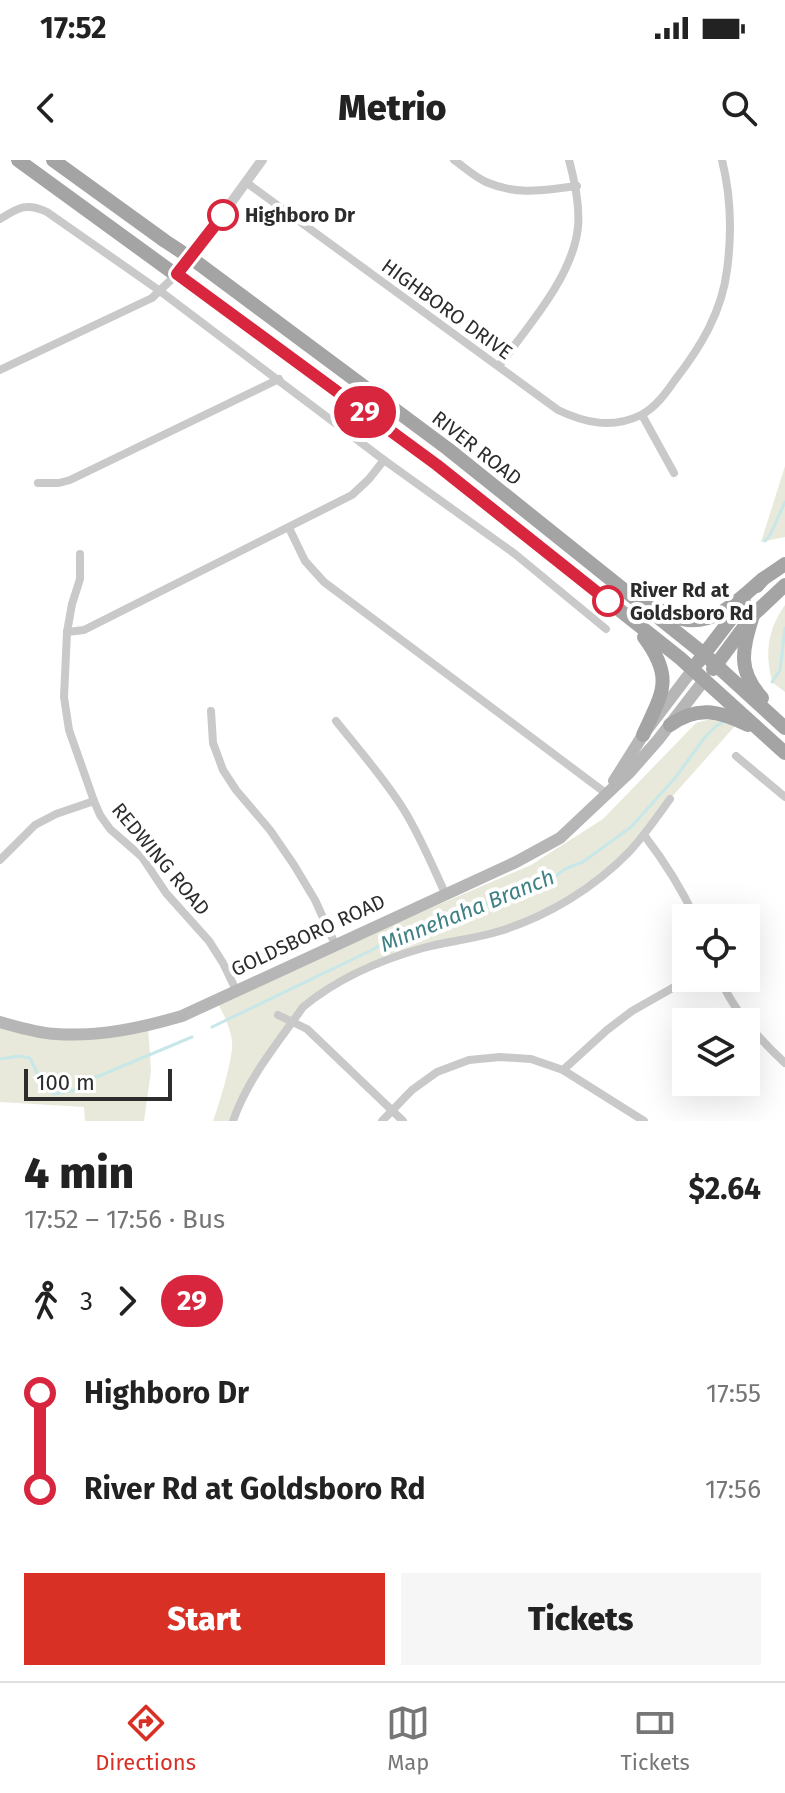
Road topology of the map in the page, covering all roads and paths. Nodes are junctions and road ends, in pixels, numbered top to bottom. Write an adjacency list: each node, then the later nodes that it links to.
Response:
1 (18, 160): 11 (main road, RIVER ROAD)
2 (53, 160): 10 (main road, RIVER ROAD)
3 (262, 160): 7 (street)
4 (454, 160): 8 (street)
5 (569, 160): 8 (street)
6 (722, 160): 16 (street)
7 (247, 183): 10 (street); 13 (street, HIGHBORO DRIVE)
8 (577, 186): 13 (street)
9 (0, 219): 12 (street)
10 (191, 258): 11 (street); 23 (main road, RIVER ROAD)
11 (177, 274): 12 (street); 27 (main road, RIVER ROAD)
12 (160, 291): 14 (street); 15 (street)
13 (499, 366): 16 (street, HIGHBORO DRIVE)
14 (0, 370)
15 (279, 379): 17 (street); 19 (street)
16 (642, 415): 18 (street)
17 (384, 460): 20 (street); 28 (street)
18 (674, 473)
19 (38, 483)
20 (289, 528): 29 (street); 42 (street)
21 (80, 554): 29 (street, REDWING ROAD)
22 (785, 564): 24 (main road, GOLDSBORO ROAD)
23 (610, 578): 24 (main road); 30 (main road, RIVER ROAD)
24 (763, 579): 30 (main road, GOLDSBORO ROAD)
25 (785, 585): 26 (main road, GOLDSBORO ROAD)
26 (753, 615): 31 (main road, GOLDSBORO ROAD); 37 (main road)
27 (631, 619): 32 (main road, RIVER ROAD); 39 (main road)
28 (606, 629)
29 (67, 632): 45 (street, REDWING ROAD)
30 (704, 654): 31 (main road, RIVER ROAD); 32 (main road, GOLDSBORO ROAD)
31 (716, 665): 33 (main road, GOLDSBORO ROAD); 37 (main road, RIVER ROAD)
32 (693, 669): 33 (main road, RIVER ROAD); 39 (main road, GOLDSBORO ROAD)
33 (705, 679): 36 (main road, GOLDSBORO ROAD); 38 (main road, RIVER ROAD)
34 (211, 711): 50 (street)
35 (336, 721): 48 (street)
36 (670, 725): 38 (main road); 42 (main road, GOLDSBORO ROAD)
37 (785, 727)
38 (762, 731): 40 (main road, RIVER ROAD)
39 (643, 735): 42 (main road, GOLDSBORO ROAD)
40 (785, 753)
41 (736, 756): 43 (street)
42 (607, 794): 48 (main road, GOLDSBORO ROAD)
43 (785, 797)
44 (670, 799): 46 (street)
45 (94, 801): 47 (street); 52 (street, REDWING ROAD)
46 (644, 835): 49 (street); 56 (street)
47 (0, 860)
48 (445, 893): 50 (main road, GOLDSBORO ROAD)
49 (689, 904)
50 (335, 944): 52 (main road, GOLDSBORO ROAD)
51 (672, 988): 58 (street)
52 (236, 990): 55 (main road, GOLDSBORO ROAD)
53 (727, 992): 57 (street)
54 (278, 1015): 56 (street)
55 (0, 1022)
56 (293, 1022): 59 (street); 60 (street)
57 (785, 1063)
58 (563, 1070): 59 (street); 63 (street)
59 (392, 1111): 61 (street); 62 (street)
60 (233, 1121)
61 (382, 1121)
62 (403, 1121)
63 (644, 1121)

